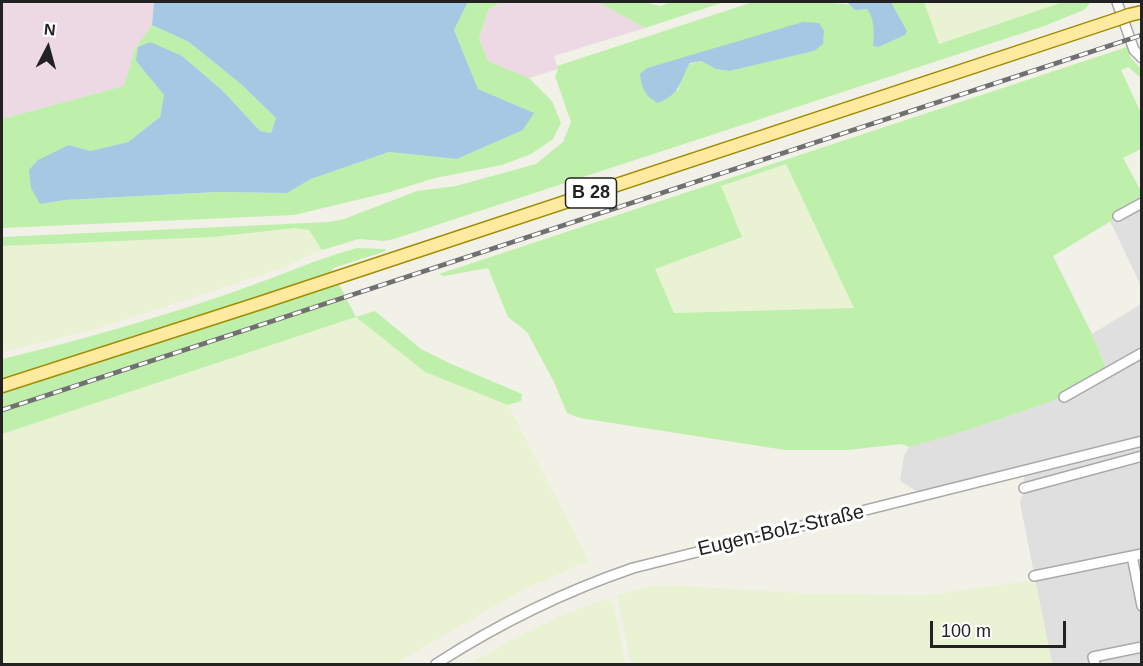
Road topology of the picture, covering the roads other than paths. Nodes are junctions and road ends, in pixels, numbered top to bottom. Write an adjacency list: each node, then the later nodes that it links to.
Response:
1 (1117, 2): 3 (street)
2 (1135, 14): 7 (main road, B 28, bridge)
3 (1142, 58)
4 (1142, 203): 5 (street)
5 (1118, 216)
6 (1142, 353): 8 (street)
7 (2, 386)
8 (1064, 397)
9 (1142, 441): 16 (street, Eugen-Bolz-Straße)
10 (1142, 456): 11 (street)
11 (1024, 488)
12 (1137, 555): 13 (street); 14 (street)
13 (1034, 576)
14 (1142, 606)
15 (1142, 647): 17 (street)
16 (436, 664)
17 (1095, 664)

